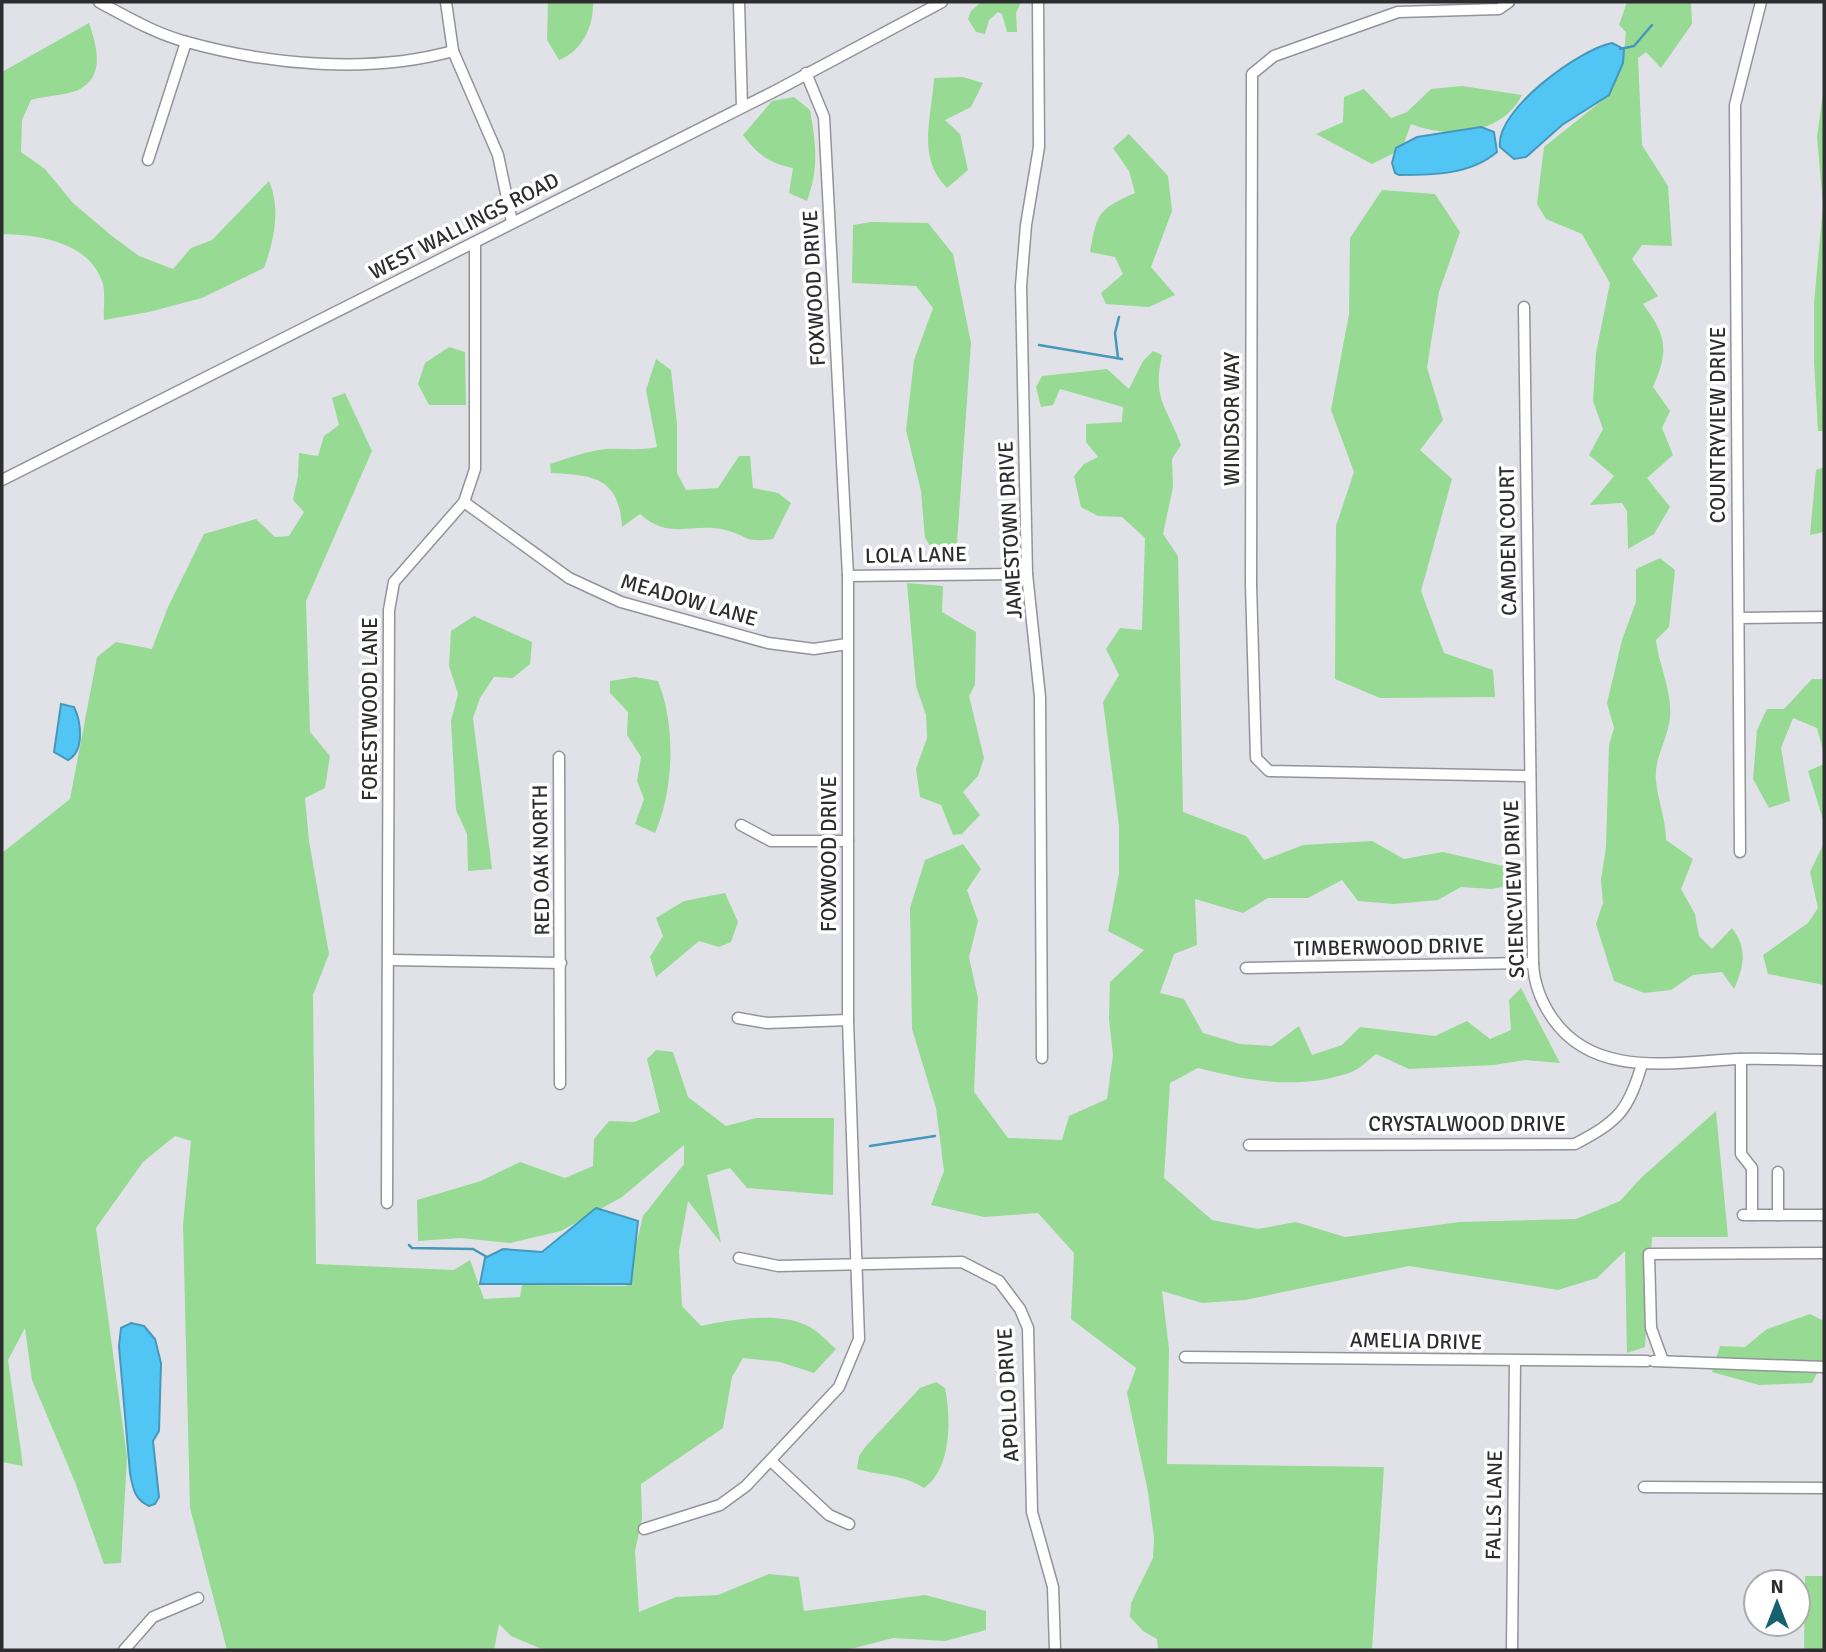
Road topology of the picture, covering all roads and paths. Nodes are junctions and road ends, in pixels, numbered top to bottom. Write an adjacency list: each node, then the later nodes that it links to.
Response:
1 (99, 2): 8 (street)
2 (446, 2): 9 (street)
3 (739, 2): 11 (street)
4 (943, 2): 10 (street, WEST WALLINGS ROAD)
5 (1038, 2): 18 (street, JAMESTOWN DRIVE)
6 (1509, 2): 24 (street, WINDSOR WAY)
7 (1761, 2): 21 (street, COUNTRYVIEW DRIVE)
8 (186, 42): 9 (street); 12 (street)
9 (453, 51): 13 (street)
10 (806, 73): 11 (street, WEST WALLINGS ROAD); 19 (street, FOXWOOD DRIVE)
11 (742, 107): 13 (street, WEST WALLINGS ROAD)
12 (148, 160)
13 (512, 222): 14 (street, WEST WALLINGS ROAD)
14 (475, 243): 16 (street, WEST WALLINGS ROAD); 17 (street, FORESTWOOD LANE)
15 (1524, 307): 24 (street, CAMDEN COURT)
16 (2, 480)
17 (464, 502): 22 (street, MEADOW LANE); 28 (street, FORESTWOOD LANE)
18 (1027, 574): 19 (street, LOLA LANE); 34 (street, JAMESTOWN DRIVE)
19 (848, 576): 22 (street, FOXWOOD DRIVE)
20 (1824, 617): 21 (street)
21 (1739, 618): 27 (street, COUNTRYVIEW DRIVE)
22 (847, 644): 26 (street, FOXWOOD DRIVE)
23 (559, 757): 29 (street, RED OAK NORTH)
24 (1530, 776): 30 (street, SCIENCVIEW DRIVE)
25 (741, 825): 26 (street)
26 (848, 841): 33 (street, FOXWOOD DRIVE)
27 (1740, 852)
28 (390, 960): 29 (street); 41 (street, FORESTWOOD LANE)
29 (561, 963): 38 (street, RED OAK NORTH)
30 (1533, 964): 31 (street, TIMBERWOOD DRIVE); 37 (street, SCIENCVIEW DRIVE)
31 (1246, 968)
32 (738, 1018): 33 (street)
33 (848, 1020): 46 (street, FOXWOOD DRIVE)
34 (1042, 1058)
35 (1741, 1059): 36 (street, SCIENCVIEW DRIVE); 37 (street, SCIENCVIEW DRIVE); 42 (street)
36 (1824, 1060)
37 (1642, 1064): 39 (street, CRYSTALWOOD DRIVE)
38 (560, 1084)
39 (1249, 1144)
40 (1778, 1172): 42 (street)
41 (387, 1203)
42 (1778, 1215): 43 (street)
43 (1824, 1215)
44 (1824, 1253): 49 (street)
45 (739, 1258): 46 (street, APOLLO DRIVE)
46 (858, 1262): 51 (street, FOXWOOD DRIVE); 58 (street, APOLLO DRIVE)
47 (1185, 1357): 48 (street, AMELIA DRIVE)
48 (1516, 1361): 49 (street, AMELIA DRIVE); 59 (street, FALLS LANE)
49 (1655, 1361): 50 (street, AMELIA DRIVE)
50 (1824, 1367)
51 (771, 1461): 54 (street); 55 (street, FOXWOOD DRIVE)
52 (1644, 1487): 53 (street)
53 (1824, 1489)
54 (849, 1524)
55 (645, 1529)
56 (198, 1598): 57 (street)
57 (124, 1650)
58 (1055, 1650)
59 (1512, 1650)

